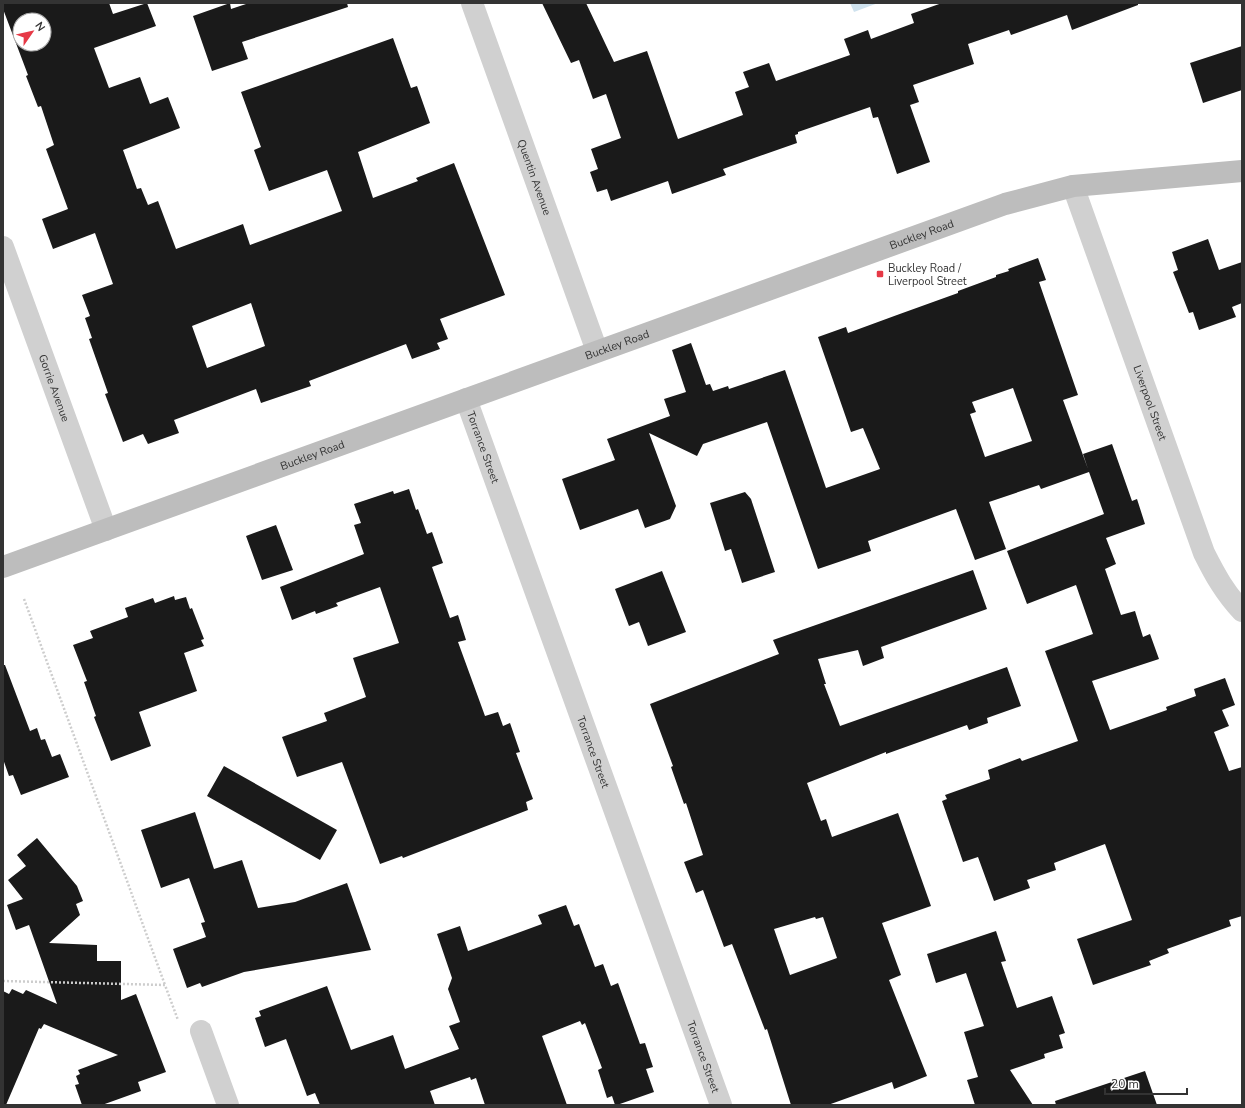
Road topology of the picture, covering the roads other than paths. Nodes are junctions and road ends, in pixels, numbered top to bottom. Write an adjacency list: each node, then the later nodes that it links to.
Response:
1 (472, 3): 5 (street, Quentin Avenue)
2 (1242, 171): 3 (street, Buckley Road)
3 (1073, 186): 5 (street, Buckley Road); 9 (street, Liverpool Street)
4 (3, 247): 7 (street, Gorrie Avenue)
5 (597, 351): 6 (street, Buckley Road)
6 (466, 399): 7 (street, Buckley Road); 12 (street, Torrance Street)
7 (106, 530): 8 (street, Buckley Road)
8 (3, 567)
9 (1242, 610)
10 (201, 1031): 11 (street)
11 (228, 1105)
12 (721, 1105)

